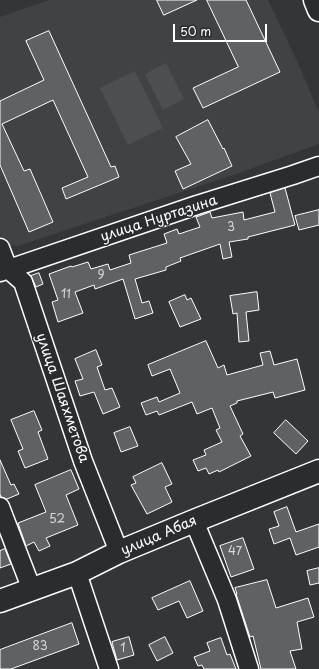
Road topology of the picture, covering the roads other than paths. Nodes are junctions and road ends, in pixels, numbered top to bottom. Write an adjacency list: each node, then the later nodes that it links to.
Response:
1 (319, 166): 3 (street, улица Нуртазина)
2 (0, 248): 3 (street, улица Шаяхметова)
3 (4, 271): 7 (street, улица Шаяхметова)
4 (319, 471): 6 (main road, улица Абая)
5 (0, 507): 9 (street)
6 (194, 521): 7 (main road, улица Абая); 12 (street)
7 (119, 552): 8 (main road, улица Абая)
8 (76, 573): 9 (main road, улица Абая); 11 (street)
9 (32, 590): 10 (main road, улица Абая)
10 (0, 601)
11 (109, 669)
12 (249, 669)

